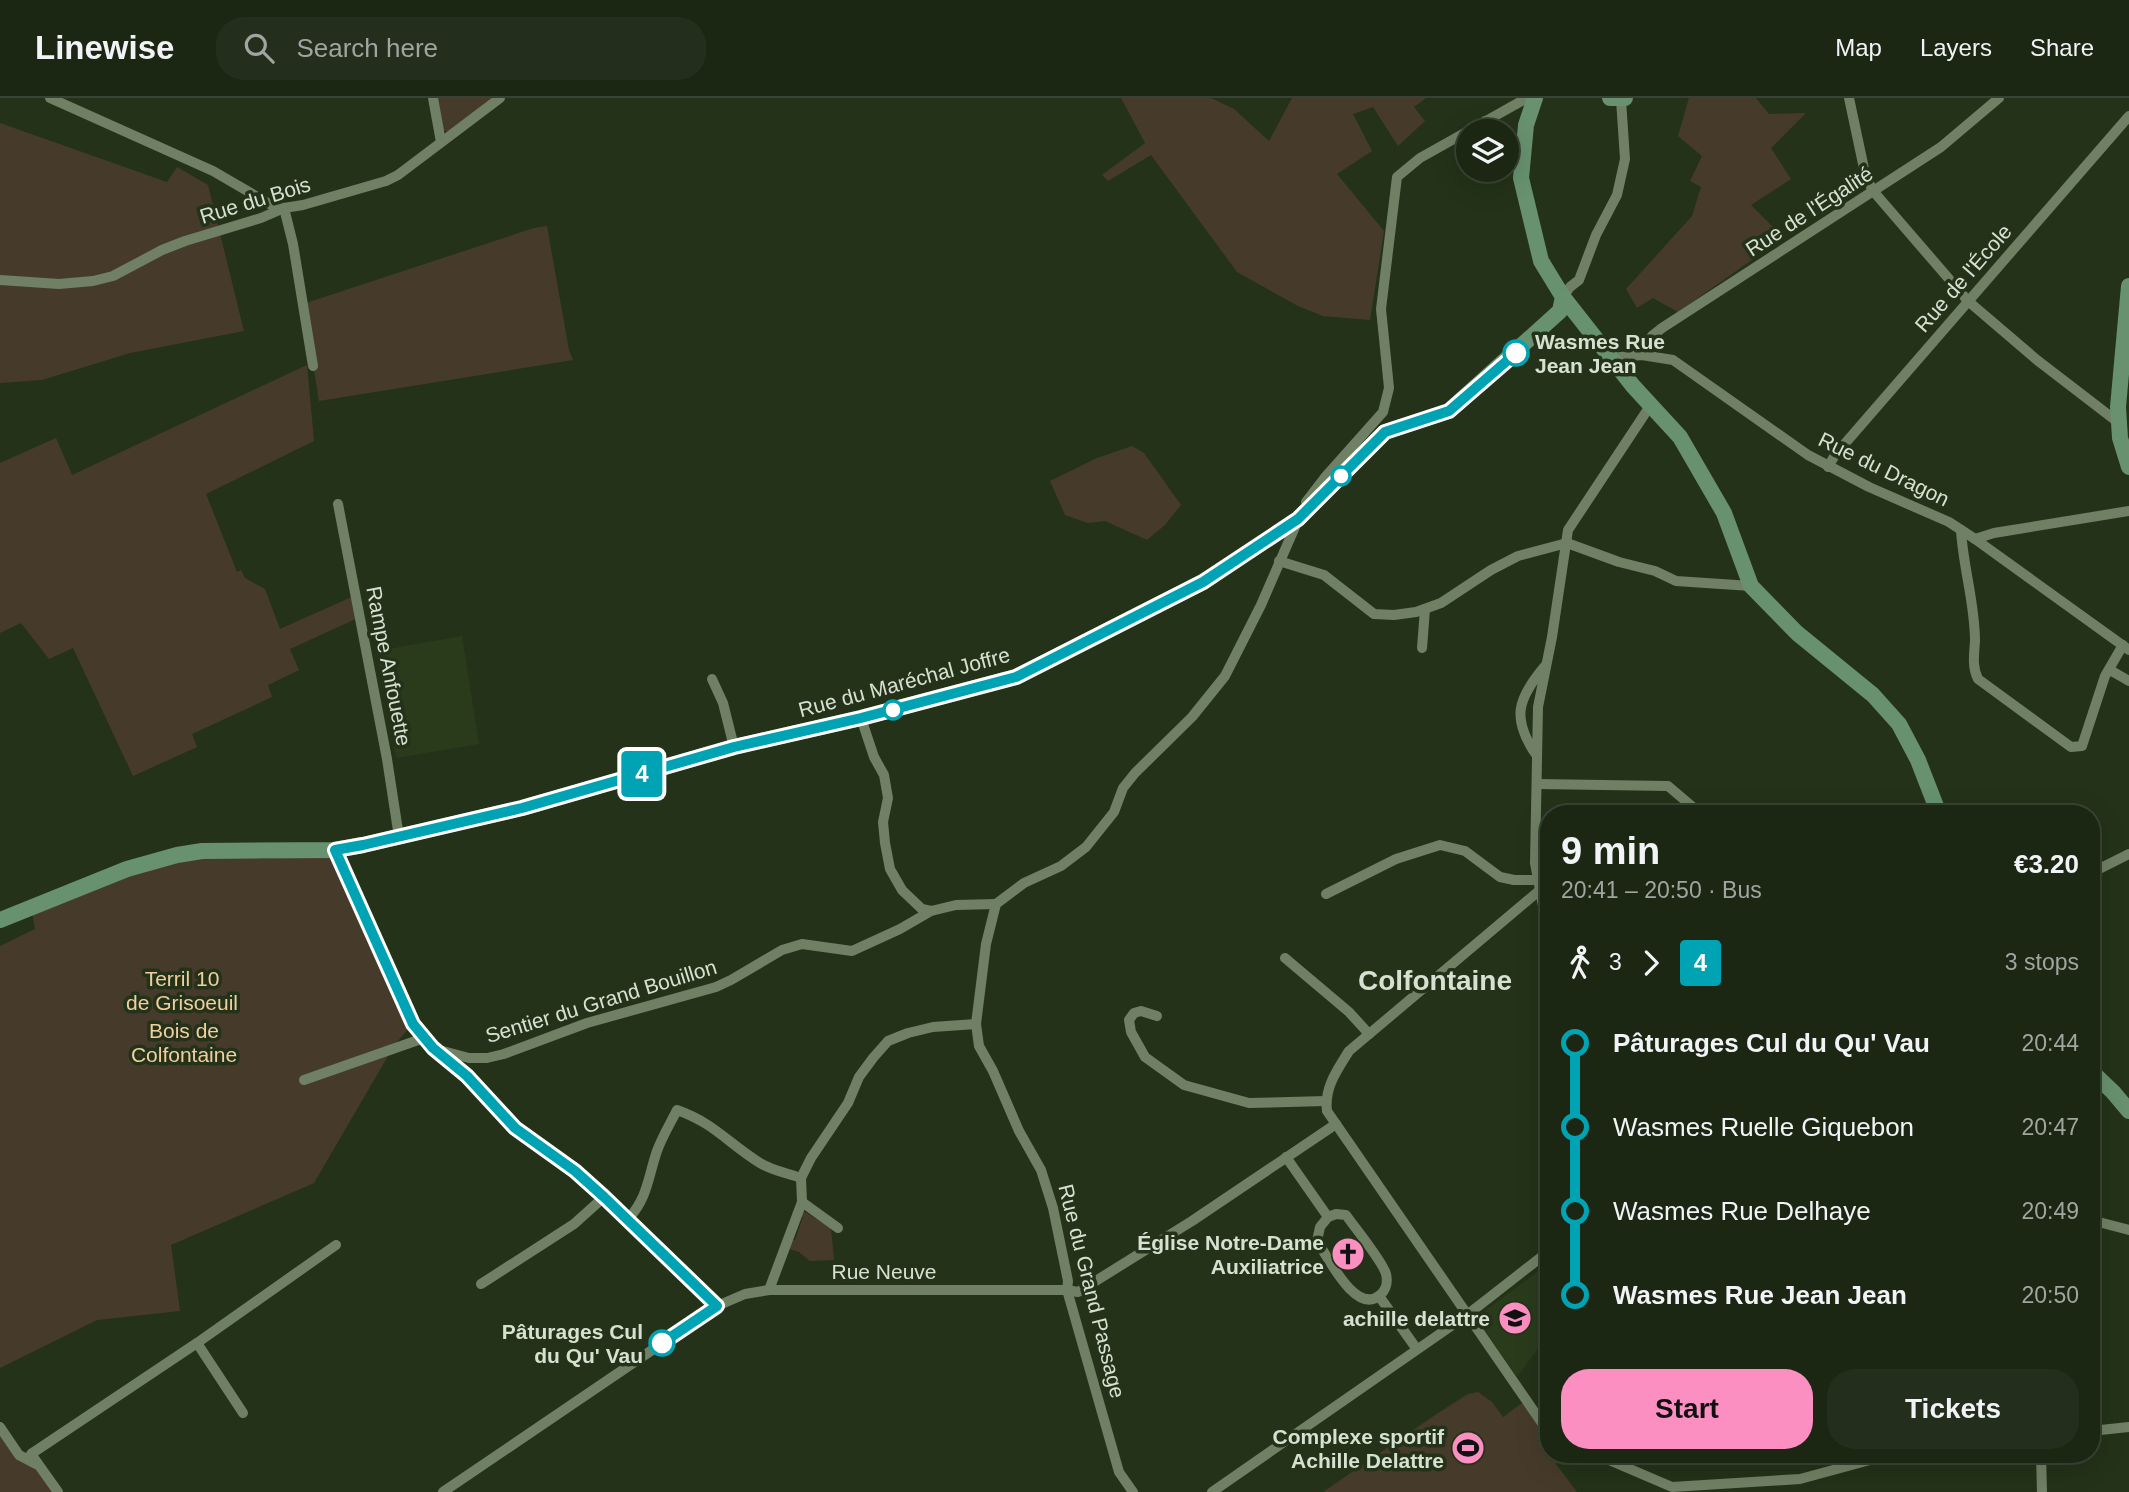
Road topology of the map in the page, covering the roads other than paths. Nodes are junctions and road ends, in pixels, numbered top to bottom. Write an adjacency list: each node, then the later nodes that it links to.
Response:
1 (50, 98): 16 (street)
2 (433, 98): 12 (street)
3 (500, 98): 12 (street, Rue du Bois)
4 (1527, 98): 10 (street)
5 (1535, 98): 14 (street)
6 (1849, 98): 15 (street)
7 (1999, 98): 15 (street, Rue de l'Égalité)
8 (1619, 99): 19 (street, Rue du Maréchal Joffre)
9 (2129, 116): 20 (street, Rue de l'École)
10 (1489, 119)
11 (1456, 137): 30 (street)
12 (441, 142): 16 (street, Rue du Bois)
13 (1519, 143): 14 (street)
14 (1524, 145): 19 (street)
15 (1874, 192): 20 (street); 21 (street, Rue de l'Égalité)
16 (284, 208): 17 (street, Rue du Bois); 23 (street)
17 (0, 280)
18 (2129, 286): 25 (street)
19 (1563, 297): 22 (street); 30 (street, Rue du Maréchal Joffre)
20 (1968, 301): 25 (street); 26 (street, Rue de l'École)
21 (1642, 355): 22 (street, Rue du Dragon); 26 (street, Rue du Dragon)
22 (1611, 358): 24 (street)
23 (313, 366)
24 (1650, 406): 33 (street); 35 (street)
25 (2119, 423): 27 (street)
26 (1828, 467): 31 (street, Rue du Dragon)
27 (2129, 467)
28 (338, 503): 49 (street, Rampe Anfouette)
29 (2129, 510): 32 (street)
30 (1298, 519): 34 (street); 43 (street, Rue du Maréchal Joffre)
31 (1961, 530): 32 (street, Rue du Dragon); 40 (street)
32 (1975, 539): 38 (street, Rue du Dragon)
33 (1567, 543): 35 (street); 36 (street); 39 (street)
34 (1279, 561): 36 (street); 56 (street)
35 (1751, 586): 48 (street)
36 (1425, 609): 37 (street)
37 (1422, 648)
38 (2126, 648): 40 (street)
39 (1547, 663): 45 (street); 45 (street)
40 (2110, 670): 42 (street)
41 (712, 679): 44 (street)
42 (2129, 681)
43 (861, 718): 44 (street, Rue du Maréchal Joffre); 57 (street)
44 (734, 747): 49 (street, Rue du Maréchal Joffre)
45 (1537, 756): 46 (street)
46 (1536, 784): 47 (street); 53 (street)
47 (1690, 805)
48 (1935, 805)
49 (399, 837): 50 (street, Rue du Maréchal Joffre)
50 (335, 850): 58 (street, Rue du Maréchal Joffre); 63 (street)
51 (2129, 854): 52 (street)
52 (2100, 868)
53 (1539, 885): 54 (street); 55 (street); 62 (street)
54 (1540, 890)
55 (1326, 894)
56 (996, 904): 57 (street); 61 (street)
57 (930, 911): 64 (street, Sentier du Grand Bouillon)
58 (1, 917)
59 (1285, 958): 62 (street)
60 (1157, 1016): 67 (street)
61 (976, 1024): 71 (street); 83 (street, Rue du Grand Passage)
62 (1368, 1034): 67 (street)
63 (424, 1038): 64 (street); 65 (street)
64 (433, 1048): 72 (street)
65 (304, 1080)
66 (2100, 1080): 68 (street)
67 (1326, 1101): 69 (street)
68 (2129, 1111)
69 (1336, 1124): 70 (street, Rue Neuve); 86 (street)
70 (1286, 1157): 74 (street); 83 (street, Rue Neuve)
71 (801, 1178): 73 (street); 75 (street)
72 (604, 1197): 75 (street); 81 (street)
73 (802, 1202): 77 (street); 82 (street)
74 (1328, 1217): 84 (street); 84 (street)
75 (629, 1218): 85 (street)
76 (2100, 1222): 78 (street)
77 (838, 1228)
78 (2129, 1230)
79 (336, 1245): 87 (street)
80 (1540, 1258): 86 (street)
81 (481, 1284)
82 (769, 1290): 83 (street, Rue Neuve); 85 (street, Rue Neuve)
83 (1067, 1290): 100 (street, Rue du Grand Passage)
84 (1379, 1296): 88 (street)
85 (717, 1306): 99 (street, Rue Neuve)
86 (1467, 1315): 88 (street); 90 (street)
87 (197, 1343): 89 (street); 97 (street)
88 (1416, 1349): 101 (street)
89 (243, 1413)
90 (1540, 1420)
91 (0, 1427): 97 (street)
92 (2129, 1427): 93 (street)
93 (2100, 1430)
94 (1616, 1463): 95 (street)
95 (1859, 1463)
96 (2041, 1463): 102 (street)
97 (39, 1465): 98 (street)
98 (58, 1492)
99 (443, 1492)
100 (1133, 1492)
101 (1212, 1492)
102 (2042, 1492)

